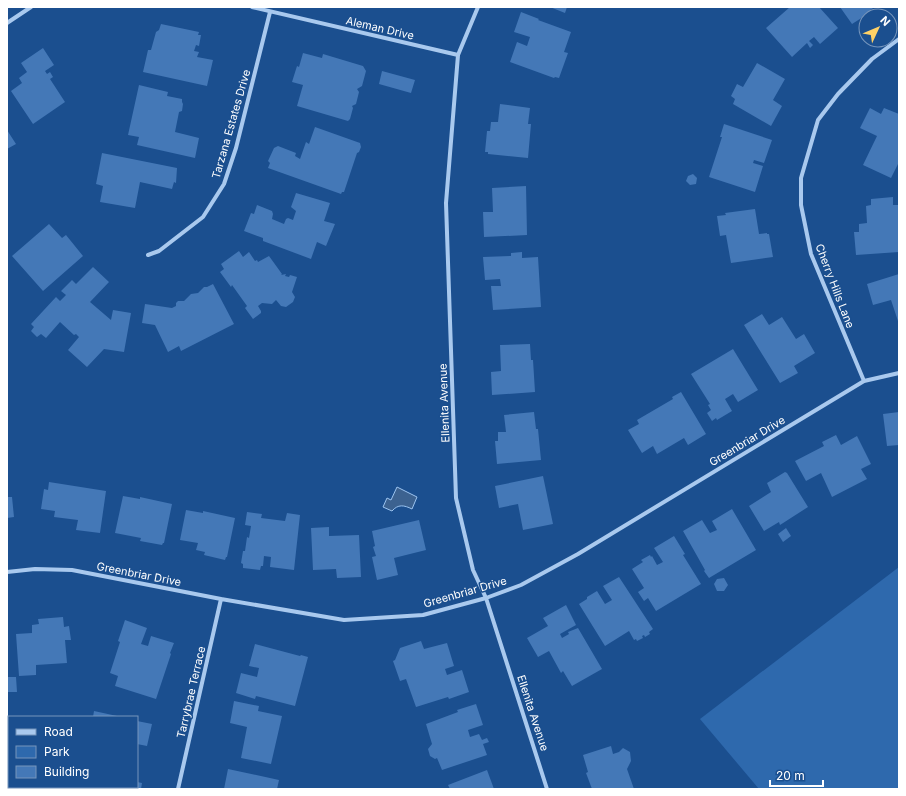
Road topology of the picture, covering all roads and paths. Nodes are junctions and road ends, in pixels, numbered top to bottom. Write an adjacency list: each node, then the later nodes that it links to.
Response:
1 (31, 7): 5 (street)
2 (252, 7): 4 (street, Aleman Drive)
3 (478, 7): 7 (street, Ellenita Avenue)
4 (270, 12): 7 (street, Aleman Drive); 8 (street, Tarzana Estates Drive)
5 (7, 23)
6 (899, 39): 10 (street, Cherry Hills Lane)
7 (458, 55): 12 (street, Ellenita Avenue)
8 (148, 255)
9 (899, 373): 10 (street, Greenbriar Drive)
10 (864, 382): 12 (street, Greenbriar Drive)
11 (7, 572): 13 (street, Greenbriar Drive)
12 (486, 598): 13 (street, Greenbriar Drive); 15 (street, Ellenita Avenue)
13 (221, 599): 14 (street, Tarrybrae Terrace)
14 (178, 789)
15 (547, 789)

